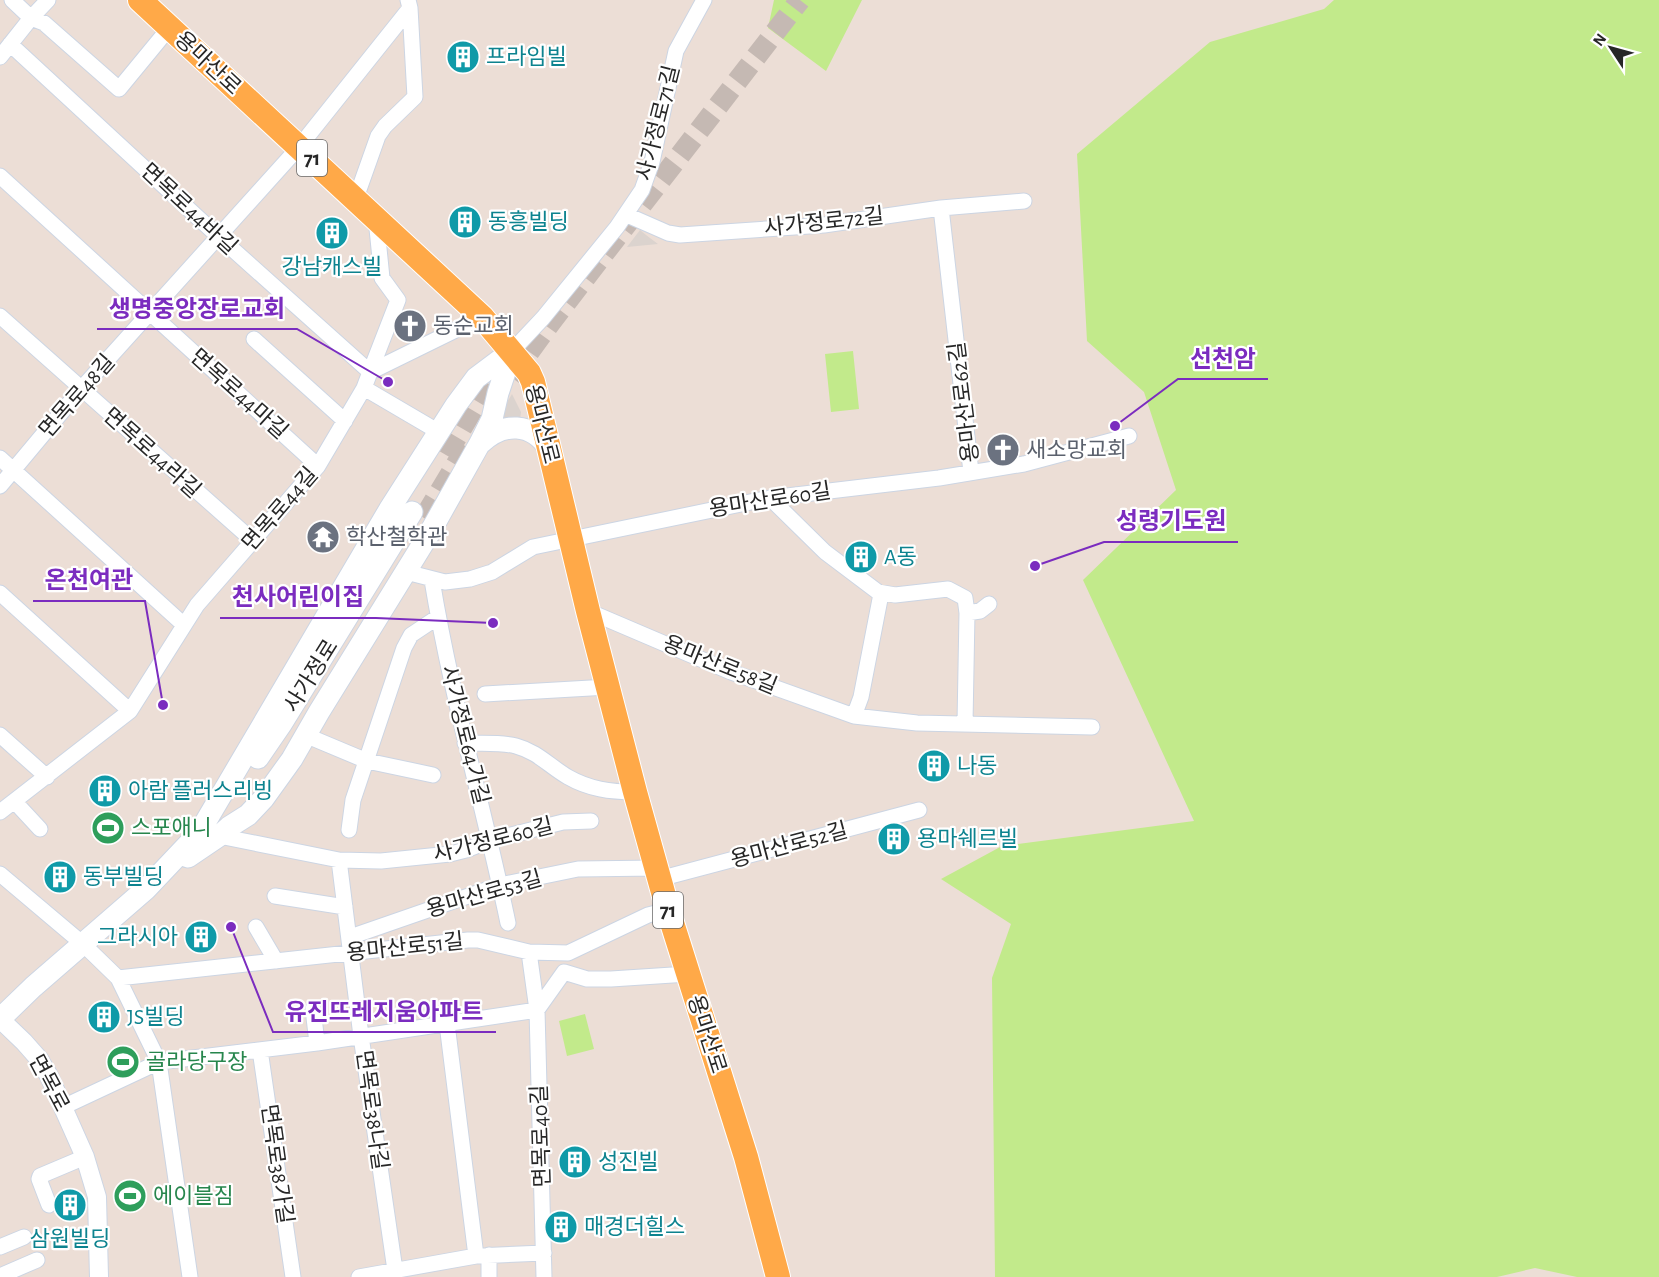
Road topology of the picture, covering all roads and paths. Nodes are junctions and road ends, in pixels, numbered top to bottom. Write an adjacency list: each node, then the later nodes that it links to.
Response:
1 (12, 0): 6 (street)
2 (48, 0): 6 (street)
3 (140, 0): 7 (main road, 용마산로 / 71)
4 (704, 0): 15 (street, 사가정로71길)
5 (409, 4): 10 (street, 면목로48길); 12 (street)
6 (31, 18): 7 (street); 8 (street)
7 (170, 27): 10 (main road, 용마산로 / 71)
8 (10, 44): 9 (street); 17 (street, 면목로44바길)
9 (0, 57)
10 (299, 147): 12 (main road, 용마산로 / 71); 17 (street, 면목로48길)
11 (0, 176): 18 (street, 면목로44마길)
12 (356, 198): 16 (main road, 용마산로 / 71)
13 (1024, 201): 14 (street, 사가정로72길)
14 (941, 208): 15 (street, 사가정로72길); 35 (street, 용마산로62길)
15 (627, 215): 22 (street, 사가정로71길)
16 (376, 218): 20 (main road, 용마산로 / 71); 23 (street)
17 (219, 237): 18 (street, 면목로48길); 23 (street, 면목로44바길)
18 (150, 314): 25 (street, 면목로48길); 33 (street, 면목로44마길)
19 (0, 316): 25 (street, 면목로44라길)
20 (482, 317): 22 (main road, 용마산로 / 71); 23 (street)
21 (254, 339): 27 (street)
22 (512, 351): 26 (main road); 29 (main road); 31 (main road, 용마산로 / 71)
23 (370, 372): 24 (street, 면목로44길)
24 (364, 388): 27 (street, 면목로44길); 28 (street)
25 (81, 389): 34 (street, 면목로48길); 38 (street, 면목로44라길)
26 (456, 405): 28 (main road); 29 (main road)
27 (345, 420): 33 (street, 면목로44길)
28 (438, 432): 68 (main road)
29 (485, 435): 31 (main road); 40 (main road)
30 (1129, 435): 35 (street, 용마산로62길)
31 (549, 449): 39 (main road, 용마산로 / 71)
32 (0, 458): 34 (street)
33 (318, 466): 38 (street, 면목로44길)
34 (14, 470): 36 (street, 면목로48길); 48 (street)
35 (971, 472): 37 (street, 용마산로60길)
36 (0, 486)
37 (770, 498): 39 (street, 용마산로60길); 43 (street)
38 (252, 540): 48 (street, 면목로44길)
39 (571, 540): 41 (street, 용마산로60길); 45 (main road, 용마산로 / 71)
40 (406, 572): 41 (street, 용마산로60길); 56 (main road)
41 (432, 580): 47 (street, 사가정로64가길)
42 (0, 593): 51 (street)
43 (881, 594): 46 (street); 52 (street)
44 (988, 604): 46 (street)
45 (588, 611): 49 (main road, 용마산로 / 71); 52 (street, 용마산로58길)
46 (967, 613): 53 (street)
47 (438, 618): 57 (street, 사가정로64가길); 58 (street)
48 (184, 625): 51 (street, 면목로44길)
49 (608, 687): 50 (street); 61 (main road, 용마산로 / 71)
50 (485, 694)
51 (130, 711): 60 (street, 면목로44길)
52 (854, 716): 53 (street, 용마산로58길)
53 (965, 723): 54 (street, 용마산로58길)
54 (1092, 727)
55 (0, 735): 60 (street)
56 (305, 735): 58 (street); 68 (main road)
57 (465, 743): 61 (street); 69 (street, 사가정로64가길)
58 (367, 761): 59 (street); 67 (street)
59 (433, 775)
60 (47, 777): 62 (street, 면목로44길)
61 (635, 792): 72 (main road, 용마산로 / 71)
62 (15, 802): 64 (street, 면목로44길); 66 (street)
63 (919, 810): 72 (street, 용마산로52길)
64 (0, 812)
65 (591, 822): 69 (street, 사가정로60길)
66 (40, 829)
67 (349, 830)
68 (215, 832): 68 (main road, 사가정로); 70 (street, 사가정로60길); 79 (main road)
69 (491, 840): 70 (street, 사가정로60길); 73 (street, 사가정로64가길)
70 (339, 860): 75 (street, 면목로38나길)
71 (0, 874): 79 (street)
72 (658, 874): 73 (street, 용마산로53길); 76 (main road, 용마산로 / 71)
73 (500, 885): 77 (street, 사가정로64가길); 80 (street, 용마산로53길)
74 (275, 896): 75 (street)
75 (345, 907): 80 (street, 면목로38나길)
76 (668, 910): 81 (street, 용마산로51길); 83 (main road, 용마산로 / 71)
77 (508, 922)
78 (256, 927): 82 (street)
79 (83, 944): 84 (street); 87 (main road)
80 (351, 945): 81 (street, 용마산로51길); 82 (street, 용마산로51길); 89 (street, 면목로38나길)
81 (529, 952): 86 (street, 면목로40길)
82 (276, 961): 84 (street, 용마산로51길)
83 (688, 974): 86 (street); 109 (main road, 용마산로 / 71)
84 (118, 978): 92 (street)
85 (313, 1009): 90 (street)
86 (537, 1010): 88 (street); 98 (street, 면목로40길)
87 (0, 1019): 93 (street, 면목로)
88 (447, 1024): 89 (street); 99 (street)
89 (361, 1036): 90 (street); 101 (street, 면목로38나길)
90 (318, 1043): 91 (street)
91 (260, 1050): 92 (street); 105 (street, 면목로38가길)
92 (159, 1062): 93 (street); 104 (street)
93 (63, 1107): 94 (street, 면목로)
94 (85, 1157): 95 (street); 103 (street, 면목로)
95 (49, 1205)
96 (24, 1237): 97 (street)
97 (0, 1246)
98 (544, 1253): 99 (street); 108 (street, 면목로40길)
99 (482, 1256): 101 (street); 107 (street)
100 (37, 1260): 102 (street)
101 (396, 1274): 106 (street)
102 (0, 1276)
103 (99, 1277)
104 (190, 1277)
105 (293, 1277)
106 (359, 1277)
107 (489, 1277)
108 (544, 1277)
109 (778, 1277)

